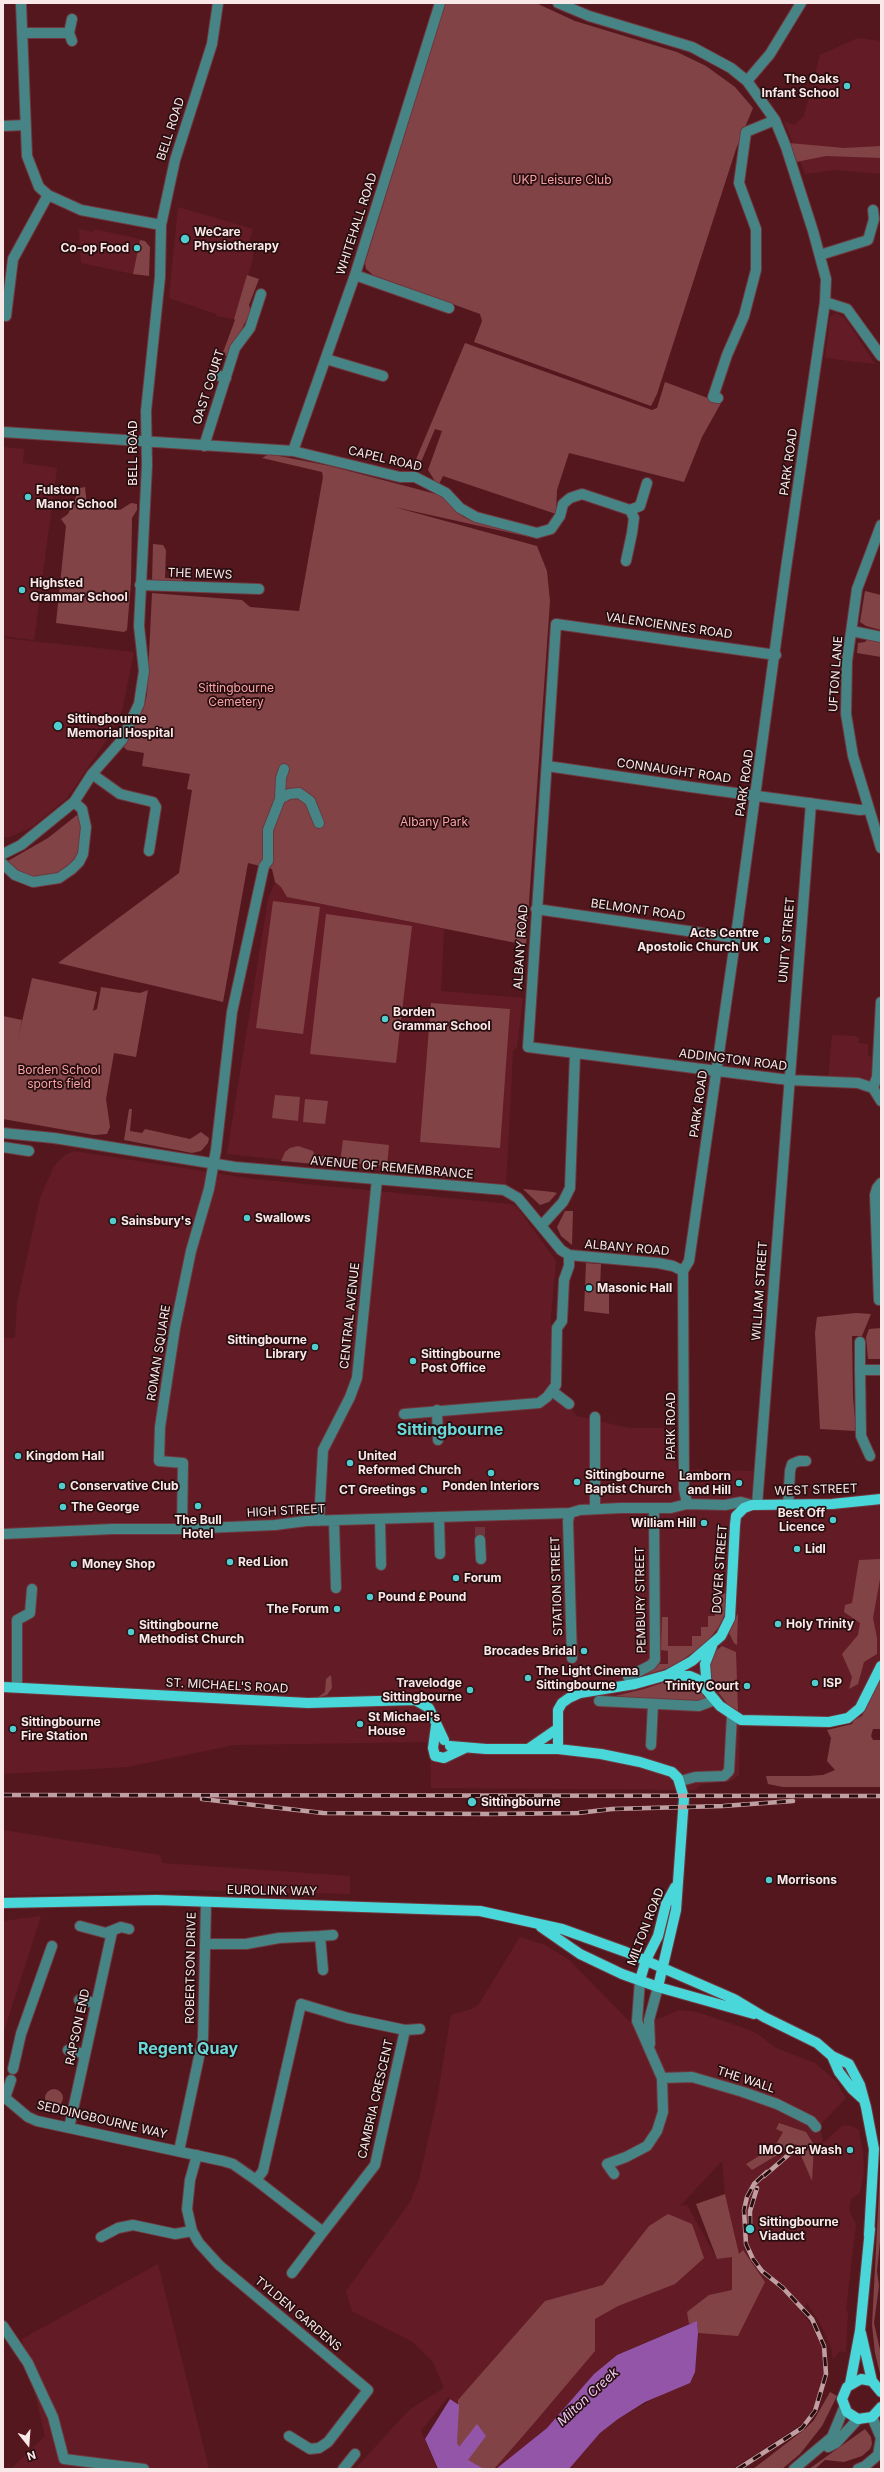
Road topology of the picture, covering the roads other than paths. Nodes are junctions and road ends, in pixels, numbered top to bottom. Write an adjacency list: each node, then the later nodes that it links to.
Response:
1 (21, 3): 7 (street)
2 (218, 3): 14 (street, BELL ROAD)
3 (440, 3): 17 (street, WHITEHALL ROAD)
4 (558, 3): 8 (street, PARK ROAD)
5 (801, 3): 8 (street)
6 (72, 19): 7 (street)
7 (22, 33): 10 (street)
8 (746, 81): 9 (street, PARK ROAD)
9 (775, 120): 15 (street, PARK ROAD); 27 (street)
10 (25, 125): 11 (street); 12 (street)
11 (3, 126)
12 (48, 195): 14 (street); 16 (street)
13 (873, 210): 15 (street)
14 (161, 225): 29 (street, BELL ROAD)
15 (820, 255): 19 (street, PARK ROAD)
16 (8, 259): 21 (street)
17 (355, 275): 20 (street); 23 (street, WHITEHALL ROAD)
18 (261, 294): 26 (street, OAST COURT)
19 (826, 302): 22 (street); 41 (street, PARK ROAD)
20 (449, 308)
21 (6, 316)
22 (881, 356)
23 (326, 359): 25 (street); 31 (street, WHITEHALL ROAD)
24 (214, 374): 26 (street)
25 (383, 376)
26 (226, 378): 30 (street, OAST COURT)
27 (718, 398)
28 (3, 432): 29 (street, CAPEL ROAD)
29 (146, 440): 30 (street, CAPEL ROAD); 36 (street, BELL ROAD)
30 (204, 446): 31 (street, CAPEL ROAD)
31 (293, 451): 33 (street, CAPEL ROAD)
32 (647, 483): 33 (street)
33 (630, 510): 35 (street)
34 (881, 525): 39 (street, UFTON LANE)
35 (626, 561)
36 (140, 585): 37 (street, THE MEWS); 44 (street, BELL ROAD)
37 (259, 589)
38 (559, 623): 41 (street, VALENCIENNES ROAD); 42 (street, ALBANY ROAD)
39 (852, 630): 40 (street); 49 (street, UFTON LANE)
40 (881, 637)
41 (776, 655): 45 (street, PARK ROAD)
42 (547, 766): 45 (street, CONNAUGHT ROAD); 55 (street, ALBANY ROAD)
43 (284, 769): 46 (street)
44 (92, 774): 47 (street, BELL ROAD); 52 (street)
45 (756, 795): 48 (street, CONNAUGHT ROAD); 56 (street, PARK ROAD)
46 (280, 799): 50 (street); 67 (street)
47 (74, 802): 53 (street, BELL ROAD); 54 (street)
48 (811, 803): 49 (street, CONNAUGHT ROAD); 61 (street, UNITY STREET)
49 (870, 808): 51 (street, UFTON LANE)
50 (319, 823)
51 (881, 848)
52 (148, 851)
53 (3, 854)
54 (3, 864)
55 (536, 909): 56 (street, BELMONT ROAD); 59 (street, ALBANY ROAD)
56 (736, 938): 60 (street, PARK ROAD)
57 (881, 1002): 58 (street)
58 (879, 1044): 62 (street)
59 (575, 1054): 60 (street, ADDINGTON ROAD); 70 (street)
60 (717, 1071): 61 (street, ADDINGTON ROAD); 73 (street, PARK ROAD)
61 (789, 1080): 62 (street, ADDINGTON ROAD); 89 (street, WILLIAM STREET)
62 (873, 1088): 63 (street)
63 (881, 1100)
64 (3, 1133): 67 (street, AVENUE OF REMEMBRANCE)
65 (3, 1147): 66 (street)
66 (29, 1151)
67 (212, 1163): 68 (street, AVENUE OF REMEMBRANCE); 99 (street, ROMAN SQUARE)
68 (377, 1179): 70 (street, AVENUE OF REMEMBRANCE); 97 (street, CENTRAL AVENUE)
69 (881, 1182): 74 (street)
70 (542, 1225): 71 (street, AVENUE OF REMEMBRANCE)
71 (551, 1236): 72 (street, ALBANY ROAD)
72 (569, 1255): 73 (street, ALBANY ROAD); 78 (street)
73 (683, 1271): 87 (street, PARK ROAD)
74 (879, 1300)
75 (860, 1342): 76 (street)
76 (860, 1370): 77 (street); 84 (street)
77 (881, 1370)
78 (552, 1391): 79 (street); 80 (street)
79 (569, 1404)
80 (437, 1410): 81 (street); 83 (street)
81 (404, 1414)
82 (595, 1416): 92 (street)
83 (438, 1440)
84 (870, 1456)
85 (806, 1461): 90 (street)
86 (881, 1499): 90 (main road, WEST STREET)
87 (687, 1504): 88 (street, WEST STREET); 91 (street, WEST STREET)
88 (725, 1505): 89 (street, WEST STREET); 94 (street)
89 (755, 1505): 90 (main road, WEST STREET); 94 (main road)
90 (788, 1505)
91 (654, 1508): 92 (street, WEST STREET); 111 (street, PEMBURY STREET)
92 (595, 1509): 93 (street, WEST STREET)
93 (570, 1513): 95 (street, HIGH STREET); 108 (street, STATION STREET)
94 (736, 1516): 107 (main road, DOVER STREET)
95 (439, 1518): 96 (street, HIGH STREET); 102 (street)
96 (380, 1520): 98 (street, HIGH STREET); 104 (street)
97 (318, 1521): 98 (street, HIGH STREET); 99 (street, HIGH STREET)
98 (334, 1521): 105 (street)
99 (182, 1529): 100 (street, HIGH STREET)
100 (3, 1534)
101 (480, 1540): 103 (street)
102 (440, 1554)
103 (481, 1559)
104 (381, 1565)
105 (336, 1588)
106 (32, 1589): 113 (street)
107 (714, 1643): 110 (main road, DOVER STREET); 114 (main road)
108 (572, 1658)
109 (881, 1666): 118 (main road)
110 (667, 1675): 114 (main road); 120 (main road, DOVER STREET)
111 (628, 1677)
112 (3, 1687): 113 (main road, ST. MICHAEL'S ROAD)
113 (16, 1687): 119 (main road, ST. MICHAEL'S ROAD)
114 (707, 1689): 115 (main road)
115 (715, 1700): 117 (street); 118 (main road)
116 (598, 1701): 117 (street)
117 (653, 1704): 123 (street)
118 (732, 1716): 128 (street)
119 (436, 1726): 121 (main road, ST. MICHAEL'S ROAD); 122 (main road, ST. MICHAEL'S ROAD)
120 (557, 1729): 125 (main road, DOVER STREET); 126 (main road)
121 (447, 1743): 122 (main road); 124 (main road); 127 (main road)
122 (434, 1745): 127 (main road)
123 (651, 1745)
124 (465, 1748): 126 (main road); 127 (main road)
125 (558, 1749): 126 (main road); 128 (main road)
126 (528, 1750)
127 (447, 1757)
128 (681, 1781): 129 (main road, MILTON ROAD)
129 (677, 1883): 140 (main road, MILTON ROAD); 141 (main road, MILTON ROAD)
130 (3, 1903): 131 (main road, EUROLINK WAY)
131 (206, 1903): 132 (main road, EUROLINK WAY); 138 (street, ROBERTSON DRIVE)
132 (539, 1925): 140 (main road, EUROLINK WAY); 143 (main road, EUROLINK WAY)
133 (80, 1926): 135 (street)
134 (129, 1929): 135 (street)
135 (112, 1932): 146 (street, RAPSON END)
136 (333, 1935): 137 (street)
137 (320, 1936): 138 (street); 142 (street)
138 (205, 1944): 159 (street, ROBERTSON DRIVE)
139 (52, 1946): 153 (street)
140 (646, 1960): 141 (main road, EUROLINK WAY); 143 (main road, MILTON ROAD)
141 (662, 1967): 144 (main road, MILTON ROAD); 147 (main road, EUROLINK WAY)
142 (322, 1970)
143 (640, 1980): 144 (main road, EUROLINK WAY); 151 (street)
144 (658, 1987): 147 (main road, EUROLINK WAY); 151 (street)
145 (79, 2000): 146 (street)
146 (96, 2003): 152 (street, RAPSON END)
147 (764, 2017): 168 (main road)
148 (420, 2029): 149 (street)
149 (405, 2030): 162 (street, CAMBRIA CRESCENT); 164 (street, CAMBRIA CRESCENT)
150 (68, 2050): 152 (street)
151 (650, 2051): 154 (street)
152 (85, 2054): 158 (street, RAPSON END)
153 (14, 2069)
154 (662, 2078): 157 (street, THE WALL); 161 (street)
155 (11, 2080): 156 (street)
156 (4, 2097): 158 (street, SEDDINGBOURNE WAY)
157 (816, 2127)
158 (69, 2128): 159 (street, SEDDINGBOURNE WAY)
159 (179, 2151): 160 (street)
160 (196, 2155): 162 (street); 163 (street, TYLDEN GARDENS)
161 (614, 2174)
162 (256, 2180): 164 (street)
163 (192, 2231): 165 (street); 175 (street, TYLDEN GARDENS)
164 (324, 2232): 166 (street, CAMBRIA CRESCENT)
165 (101, 2237)
166 (292, 2273)
167 (3, 2326): 178 (street)
168 (860, 2331): 169 (main road); 170 (main road)
169 (872, 2381): 170 (main road); 171 (main road)
170 (850, 2384): 172 (main road)
171 (881, 2390)
172 (844, 2408): 174 (main road); 177 (street)
173 (878, 2411): 174 (main road); 181 (street)
174 (858, 2419): 177 (street)
175 (289, 2436)
176 (355, 2454): 179 (street)
177 (812, 2456): 180 (street)
178 (144, 2469)
179 (343, 2469)
180 (794, 2469)
181 (858, 2469)

